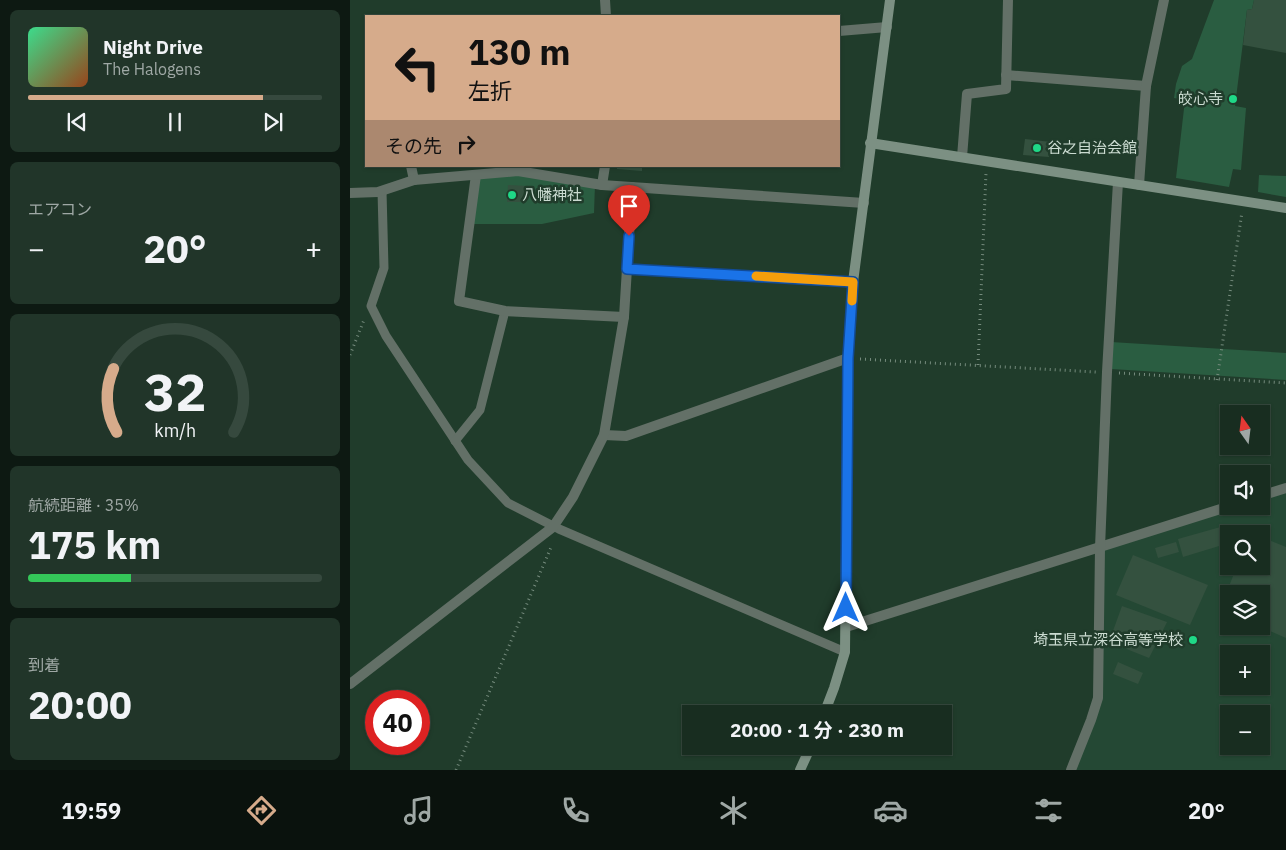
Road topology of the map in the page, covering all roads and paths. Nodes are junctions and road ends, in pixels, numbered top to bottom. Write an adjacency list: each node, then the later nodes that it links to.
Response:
1 (605, 0): 5 (street)
2 (890, 0): 6 (street)
3 (1008, 0): 8 (street)
4 (1164, 0): 9 (street)
5 (606, 15)
6 (887, 27): 7 (street); 10 (street)
7 (840, 31)
8 (1006, 75): 9 (street); 11 (street)
9 (1146, 86): 19 (street)
10 (870, 143): 11 (street); 24 (street)
11 (962, 157): 12 (street)
12 (987, 161): 17 (street); 33 (path)
13 (411, 167): 16 (street)
14 (605, 167): 18 (street)
15 (476, 175): 16 (street); 18 (street); 29 (street)
16 (414, 180): 21 (street)
17 (1118, 182): 19 (street); 34 (street)
18 (602, 185): 20 (street)
19 (1139, 185): 23 (street)
20 (632, 187): 24 (street); 26 (street)
21 (382, 191): 22 (street); 28 (lane)
22 (350, 193)
23 (1243, 201): 25 (street); 35 (path)
24 (864, 203): 27 (street)
25 (1286, 208)
26 (627, 269): 27 (street); 30 (street)
27 (853, 282): 32 (street)
28 (370, 306): 31 (path); 38 (lane)
29 (505, 311): 30 (street); 38 (lane)
30 (624, 317): 37 (street)
31 (350, 355)
32 (848, 358): 33 (path); 37 (street); 44 (street)
33 (978, 365): 34 (path)
34 (1107, 372): 35 (path); 43 (street)
35 (1216, 380): 36 (path)
36 (1286, 383)
37 (604, 435): 42 (street)
38 (455, 441): 42 (lane)
39 (1286, 488): 40 (street)
40 (1270, 493)
41 (1220, 509): 43 (street)
42 (556, 528): 45 (lane); 46 (street); 49 (path)
43 (1100, 548): 44 (street); 51 (street)
44 (846, 627): 45 (street)
45 (845, 652): 47 (street)
46 (350, 684)
47 (827, 705)
48 (807, 755): 50 (street)
49 (456, 770)
50 (800, 770)
51 (1071, 770)

